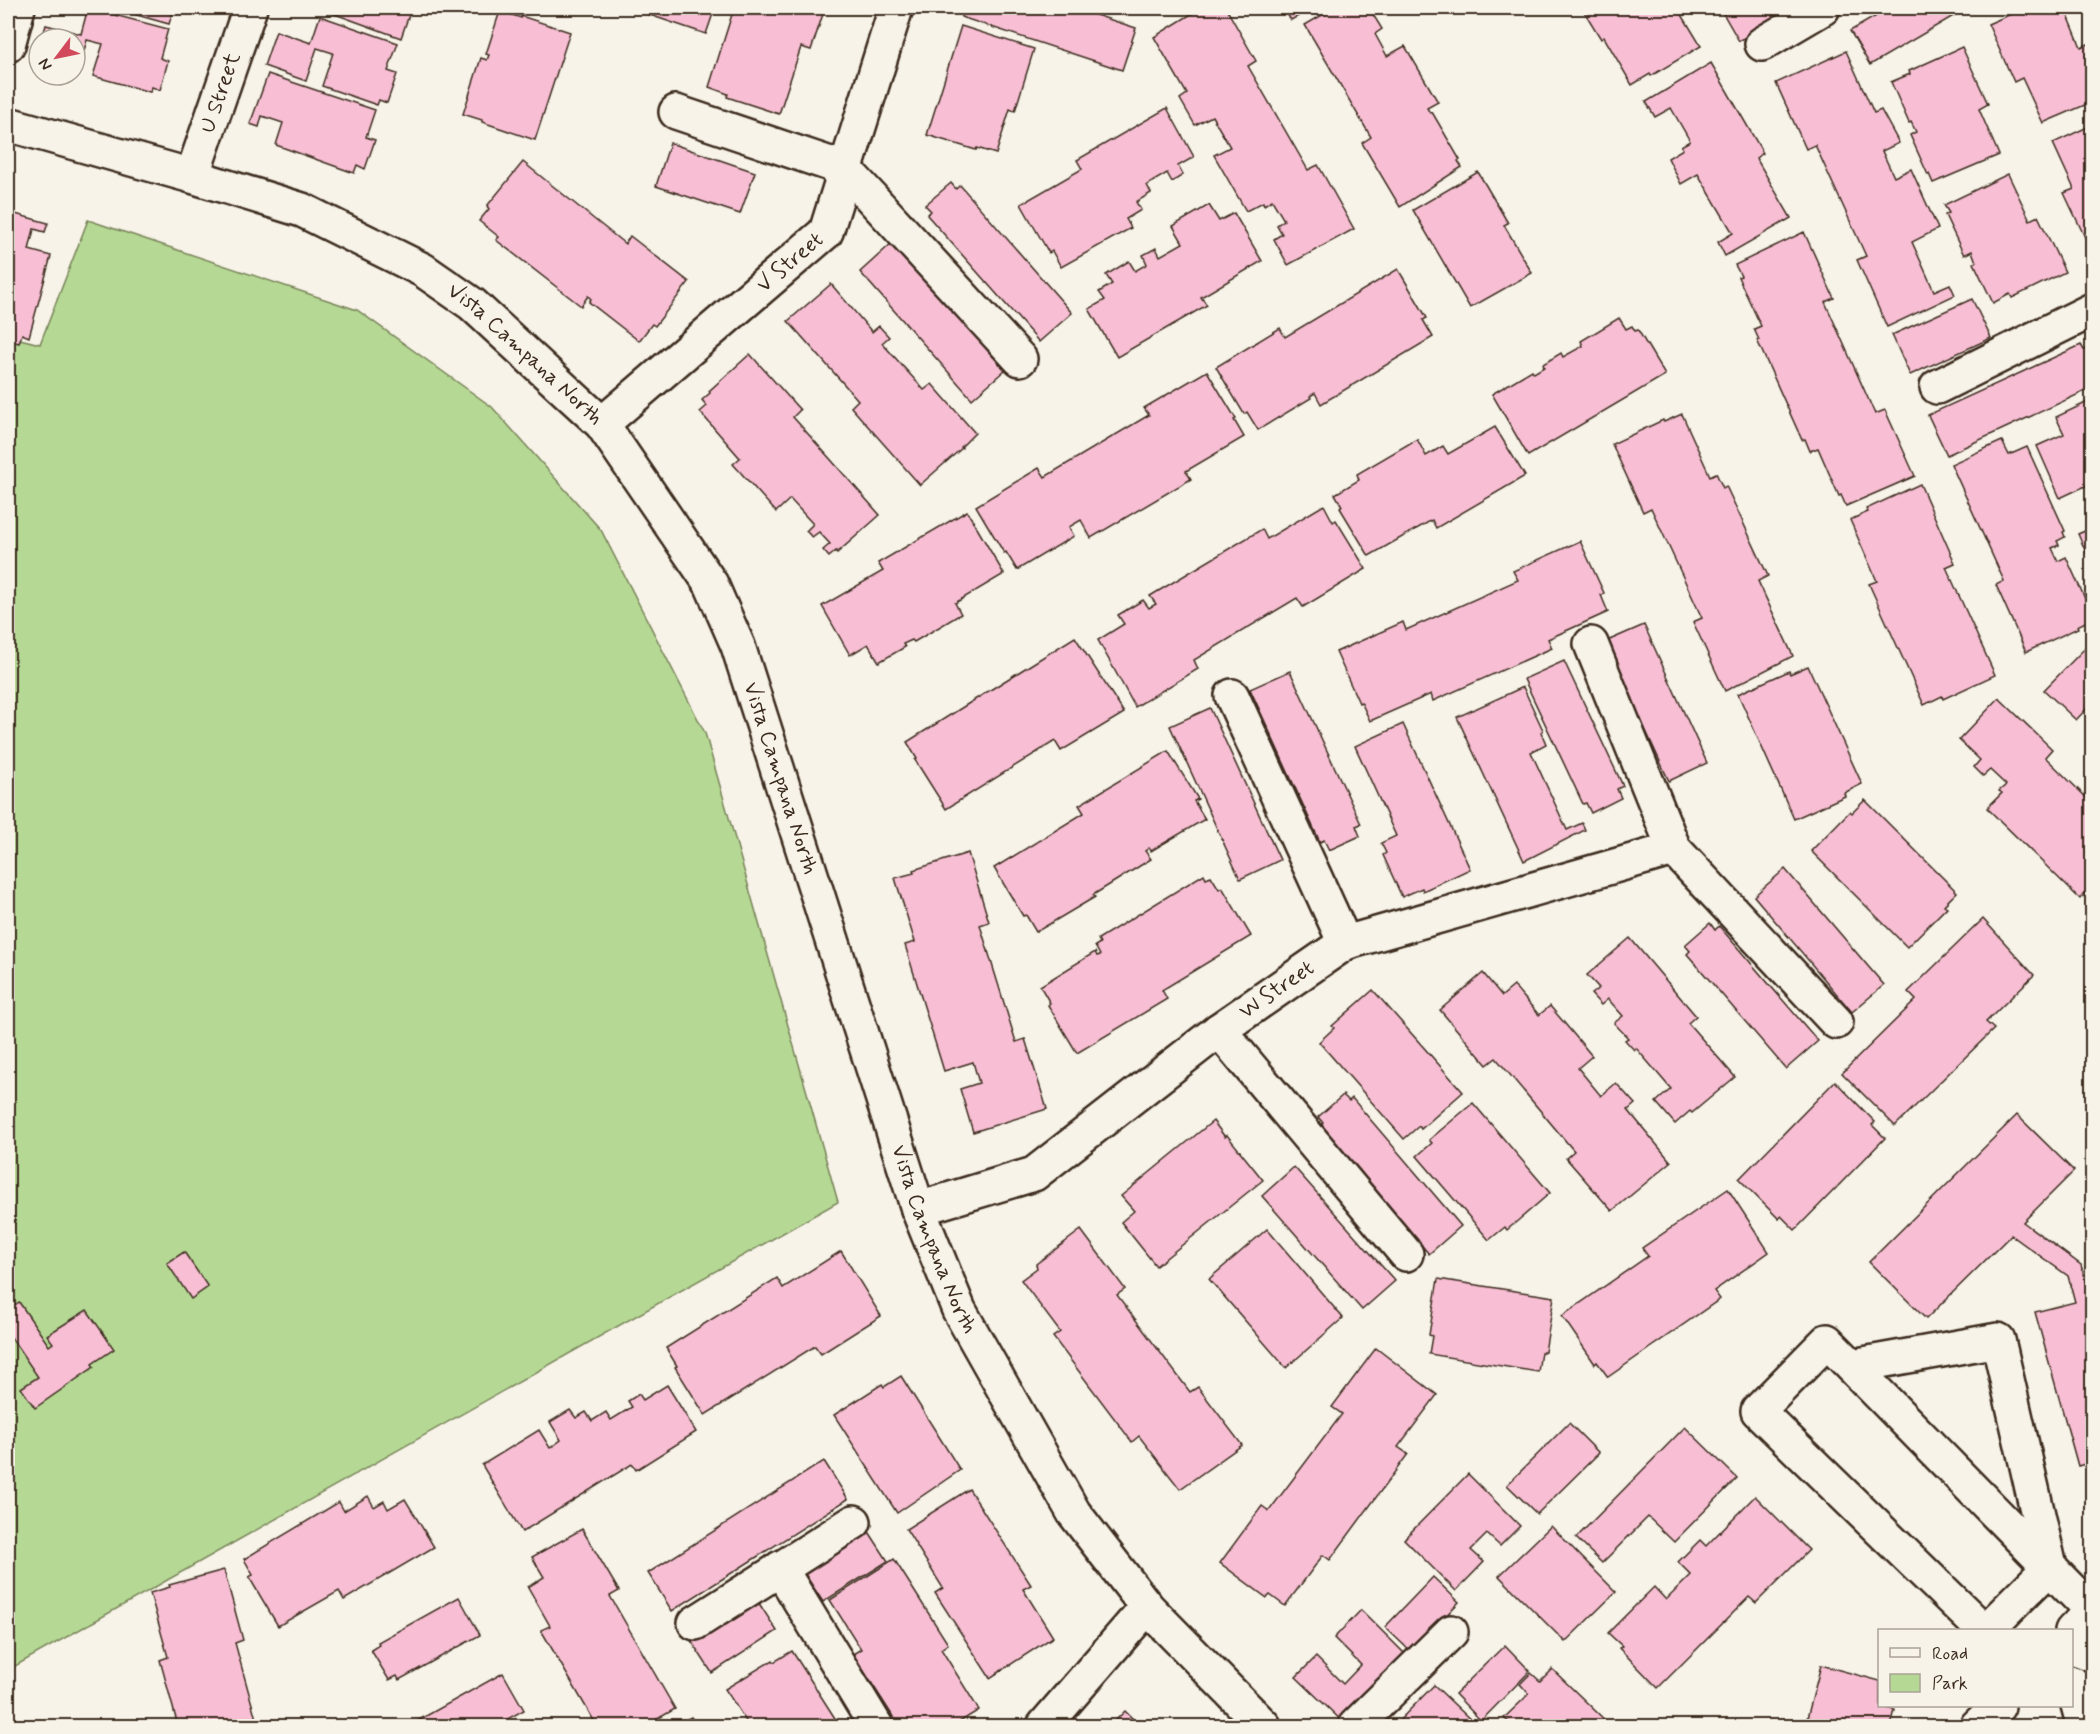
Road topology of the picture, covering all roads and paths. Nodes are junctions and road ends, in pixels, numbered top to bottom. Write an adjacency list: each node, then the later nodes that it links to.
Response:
1 (18, 8): 6 (street)
2 (250, 8): 10 (street, U Street)
3 (896, 8): 9 (street, V Street)
4 (1823, 8): 5 (street)
5 (1762, 44)
6 (8, 45)
7 (676, 112): 9 (street)
8 (8, 124): 10 (street, Vista Campana North)
9 (845, 169): 12 (street); 14 (street, V Street)
10 (192, 176): 14 (street, Vista Campana North)
11 (2092, 310): 13 (street)
12 (1020, 358)
13 (1936, 387)
14 (602, 424): 21 (street, Vista Campana North)
15 (1591, 644): 17 (street)
16 (1232, 696): 18 (street)
17 (1674, 849): 18 (street, W Street); 19 (street)
18 (1345, 943): 20 (street, W Street)
19 (1836, 1022)
20 (1219, 1030): 21 (street, W Street); 22 (street)
21 (918, 1209): 27 (street, Vista Campana North)
22 (1406, 1254)
23 (1852, 1366): 25 (street); 25 (street); 30 (street)
24 (854, 1522): 26 (street)
25 (2049, 1567): 28 (street); 31 (street)
26 (780, 1568): 29 (street); 38 (street)
27 (1147, 1607): 39 (street); 40 (street, Vista Campana North)
28 (2092, 1610): 32 (street)
29 (695, 1623)
30 (1984, 1629)
31 (1986, 1629)
32 (2073, 1630)
33 (1451, 1632): 41 (street)
34 (2073, 1647): 35 (street)
35 (2092, 1654)
36 (2073, 1687): 43 (street)
37 (1997, 1707): 42 (street)
38 (876, 1726)
39 (1044, 1726)
40 (1264, 1726)
41 (1355, 1726)
42 (1977, 1726)
43 (2091, 1726)

